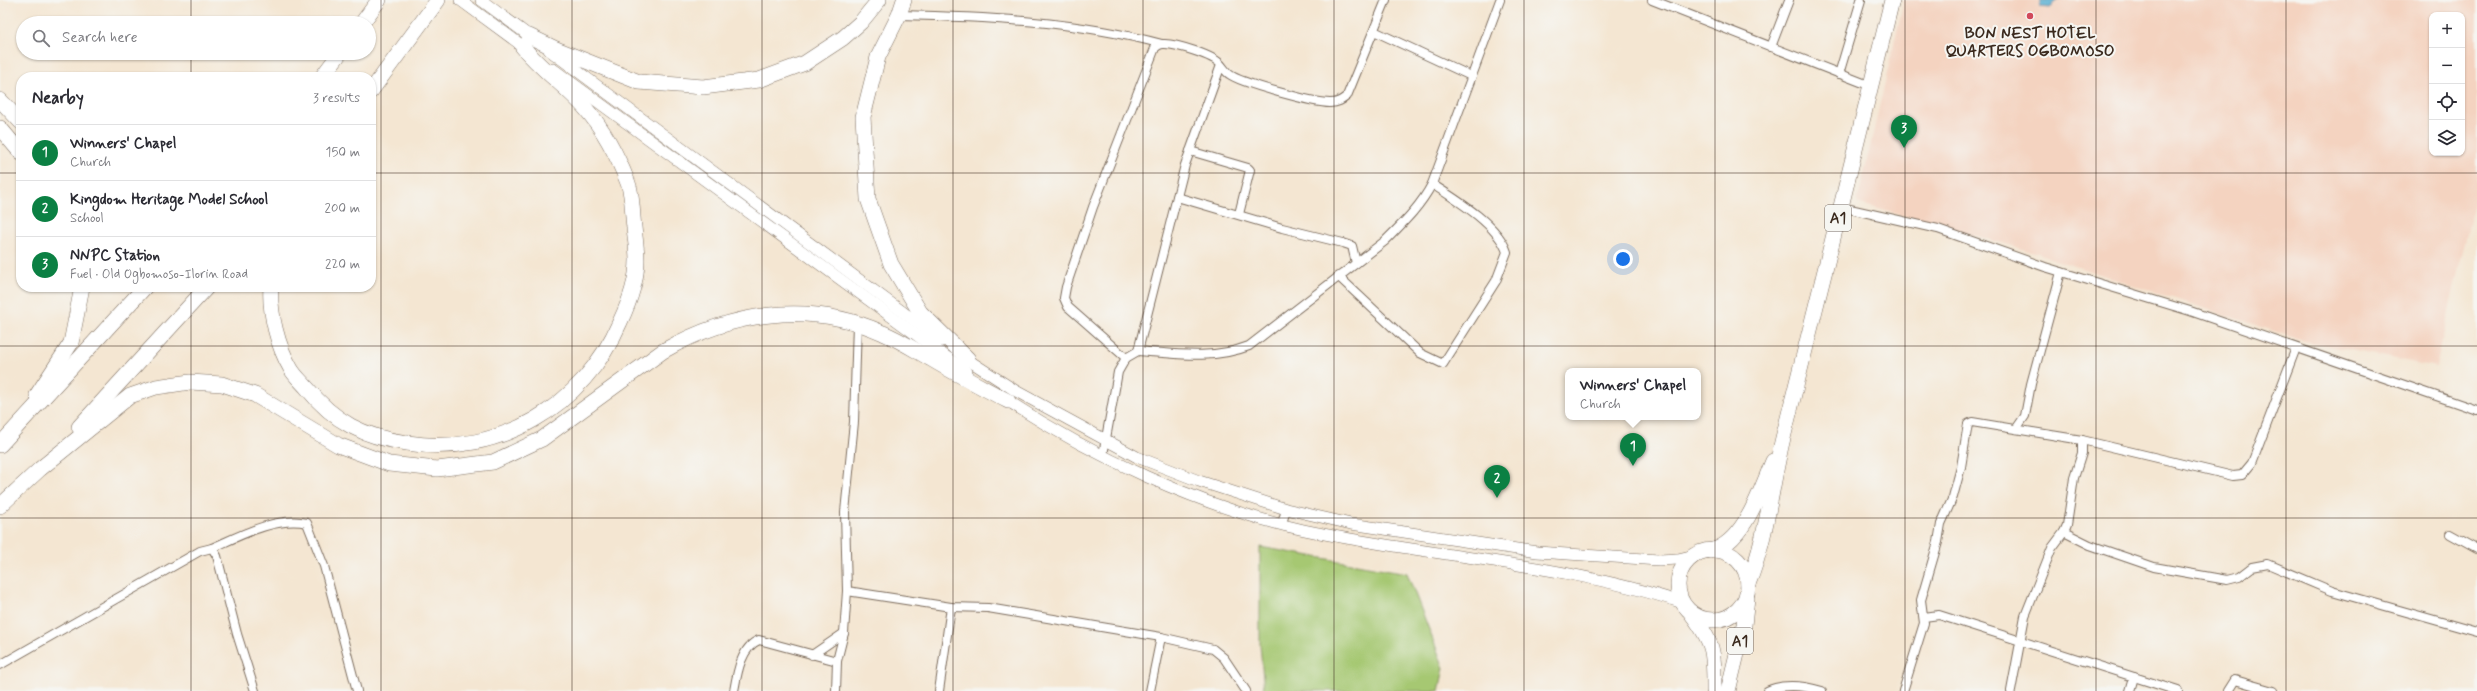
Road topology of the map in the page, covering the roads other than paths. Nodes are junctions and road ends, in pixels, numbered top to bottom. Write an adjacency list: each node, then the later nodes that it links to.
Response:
1 (379, 0): 14 (highway)
2 (438, 0): 24 (highway)
3 (460, 0): 16 (street)
4 (879, 0): 16 (highway)
5 (904, 0): 13 (highway)
6 (1386, 0): 15 (street)
7 (1500, 0): 23 (street)
8 (1652, 0): 18 (street)
9 (1789, 0): 18 (street)
10 (1861, 0): 22 (street)
11 (1892, 0): 25 (highway, A1)
12 (482, 1): 16 (street)
13 (899, 15): 17 (street); 46 (highway)
14 (367, 16)
15 (1374, 31): 20 (street); 23 (street)
16 (526, 41): 41 (highway); 46 (street); 47 (street)
17 (1162, 44): 20 (street); 45 (street)
18 (1772, 47): 22 (street)
19 (335, 60): 21 (highway)
20 (1221, 65): 30 (street)
21 (326, 72)
22 (1839, 74): 25 (street)
23 (1472, 76): 31 (street)
24 (376, 84)
25 (1871, 86): 33 (highway, A1)
26 (0, 100): 27 (highway)
27 (16, 117)
28 (0, 128): 29 (highway)
29 (16, 147)
30 (1190, 151): 32 (street); 34 (street)
31 (1432, 184): 35 (street); 37 (street)
32 (1177, 197): 34 (street); 44 (street)
33 (1841, 207): 36 (street); 50 (highway, A1)
34 (1240, 214): 35 (street)
35 (1356, 263): 37 (street)
36 (2061, 272): 43 (street); 49 (street)
37 (1338, 276): 44 (street)
38 (81, 292): 51 (highway)
39 (140, 292): 51 (highway)
40 (201, 292): 55 (highway)
41 (272, 292)
42 (857, 323): 47 (highway); 55 (highway); 67 (street)
43 (2296, 348): 48 (street); 52 (street)
44 (1138, 352): 45 (street)
45 (1126, 358): 53 (street)
46 (968, 360): 53 (street)
47 (1008, 400): 54 (street)
48 (2477, 410)
49 (2016, 429): 52 (street); 70 (street)
50 (1783, 436): 65 (highway, A1); 66 (highway, A1)
51 (5, 440)
52 (2082, 440): 60 (street)
53 (1105, 441): 54 (street); 57 (street)
54 (1103, 455): 58 (street)
55 (40, 469): 56 (highway)
56 (0, 506)
57 (1286, 509): 58 (street); 59 (street)
58 (1282, 524): 62 (street)
59 (1390, 529): 62 (street); 65 (street)
60 (2064, 532): 71 (street); 74 (street)
61 (2450, 534): 64 (street)
62 (1386, 544): 69 (street)
63 (212, 548): 77 (street); 79 (street); 80 (street)
64 (2477, 550)
65 (1703, 552): 66 (highway); 69 (highway)
66 (1748, 587): 69 (highway); 87 (highway, A1)
67 (846, 591): 68 (street); 72 (street)
68 (951, 607): 73 (street); 83 (street)
69 (1686, 608): 86 (highway, A1)
70 (1924, 617): 74 (street); 90 (street)
71 (2477, 632)
72 (844, 633): 75 (street); 76 (street)
73 (1161, 637): 84 (street); 85 (street)
74 (2022, 640): 78 (street); 91 (street)
75 (812, 655): 76 (street); 81 (street)
76 (837, 661): 82 (street)
77 (0, 665)
78 (2134, 677): 92 (street); 93 (street)
79 (255, 691)
80 (357, 691)
81 (734, 691)
82 (836, 691)
83 (939, 691)
84 (1150, 691)
85 (1246, 691)
86 (1714, 691)
87 (1728, 691)
88 (1768, 691): 89 (street)
89 (1822, 691)
90 (1903, 691)
91 (2011, 691)
92 (2130, 691)
93 (2178, 691)
94 (2228, 691): 95 (street)
95 (2273, 691)

